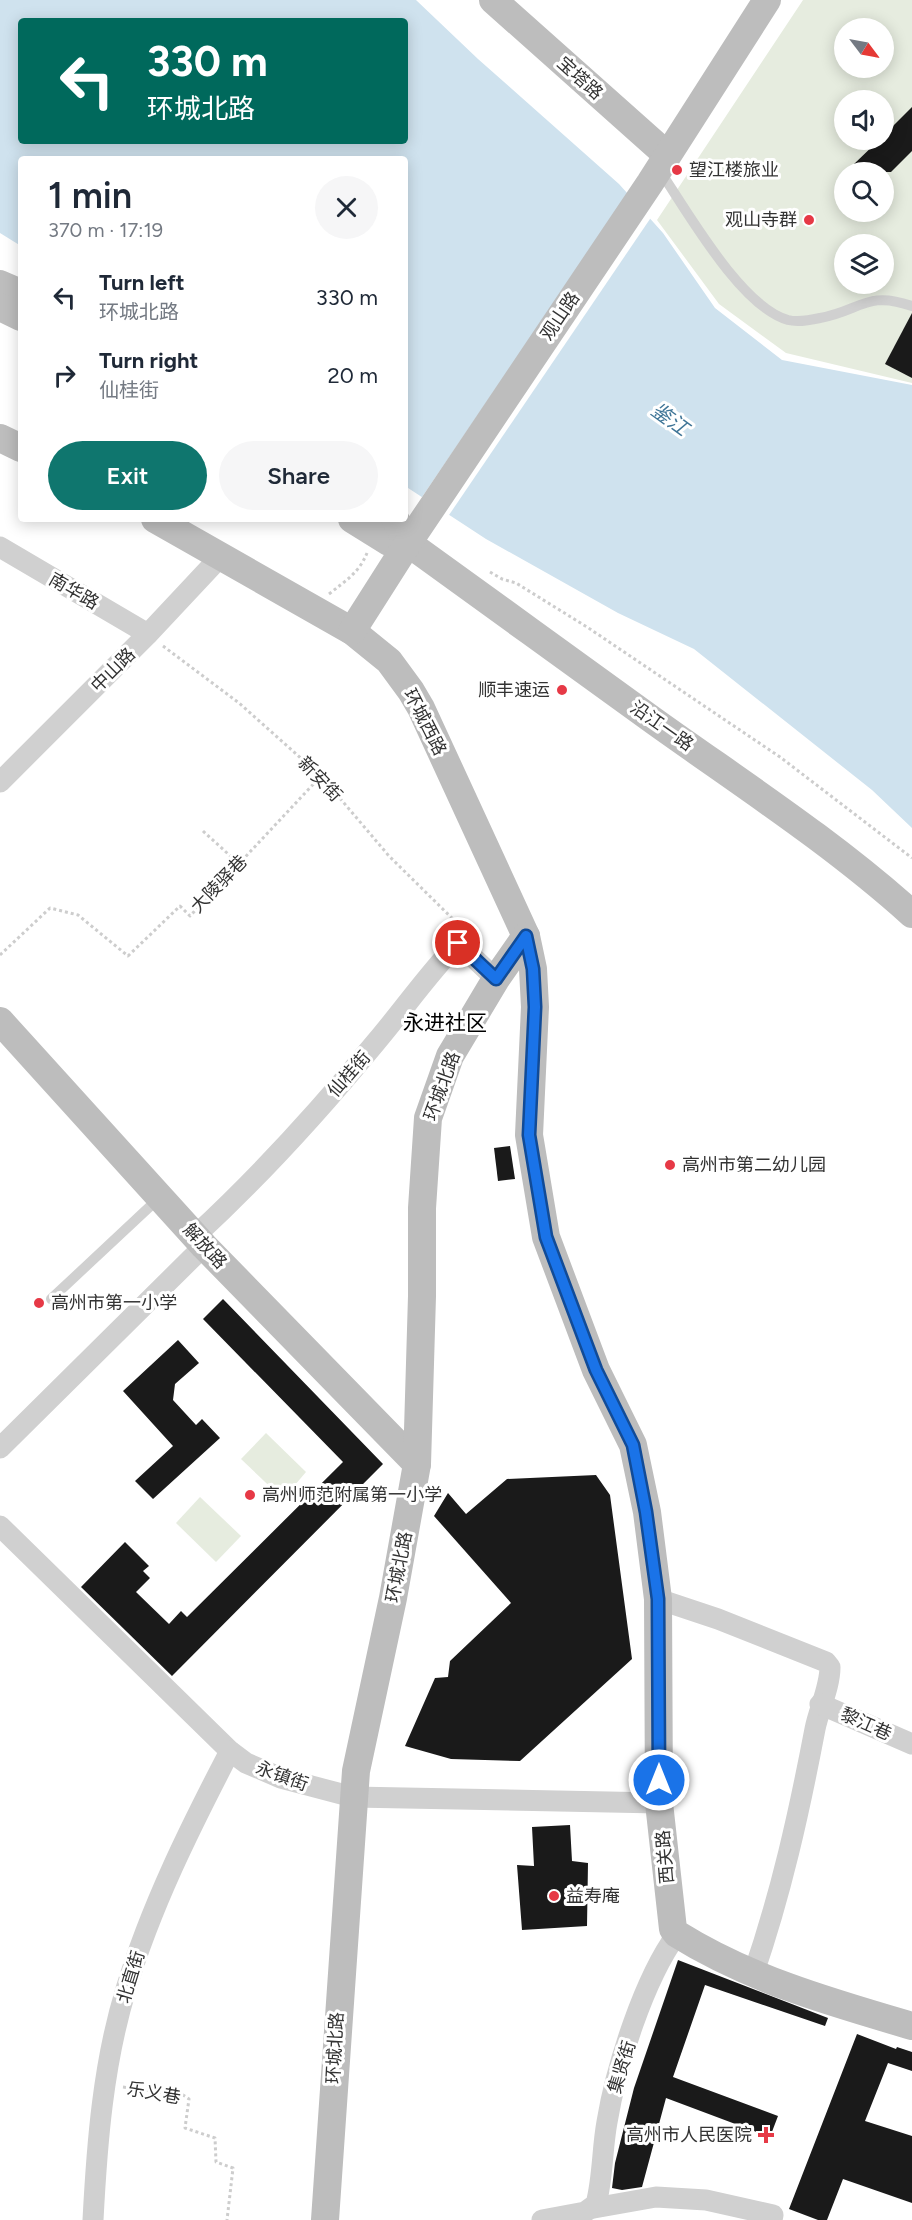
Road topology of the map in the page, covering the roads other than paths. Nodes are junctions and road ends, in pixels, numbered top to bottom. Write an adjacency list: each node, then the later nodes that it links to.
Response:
1 (492, 0): 3 (street, 宝塔路)
2 (767, 0): 3 (street, 观山路)
3 (659, 169): 6 (lane); 13 (street, 观山路)
4 (0, 284): 5 (street)
5 (18, 292)
6 (912, 306)
7 (0, 307): 8 (street)
8 (18, 316)
9 (0, 438): 10 (street)
10 (18, 447)
11 (161, 522): 15 (street, 环城西路)
12 (357, 522): 13 (street)
13 (401, 531): 16 (street, 观山路); 19 (street, 沿江一路)
14 (0, 547): 17 (street, 南华路)
15 (222, 555): 16 (street, 环城西路); 17 (street, 中山路)
16 (352, 631): 20 (street, 环城西路)
17 (148, 634): 18 (street, 中山路)
18 (0, 782)
19 (912, 914)
20 (526, 936): 21 (street, 环城北路); 29 (street, 西关路)
21 (496, 979): 24 (street, 仙桂街); 27 (street, 环城北路)
22 (0, 1021): 23 (street, 解放路)
23 (159, 1197): 24 (street, 解放路); 25 (lane)
24 (199, 1241): 26 (street, 仙桂街); 27 (street, 解放路)
25 (51, 1299)
26 (0, 1448)
27 (417, 1464): 33 (street, 环城北路)
28 (0, 1526): 32 (street, 永镇街)
29 (658, 1599): 30 (street); 34 (street, 西关路)
30 (820, 1704): 31 (street, 黎江巷); 36 (street)
31 (912, 1744)
32 (230, 1751): 33 (street, 永镇街); 40 (street, 北直街)
33 (353, 1797): 34 (street, 永镇街); 41 (street, 环城北路)
34 (659, 1803): 35 (street, 西关路)
35 (677, 1934): 36 (street); 38 (street, 集贤街)
36 (753, 1975): 37 (street)
37 (912, 2026)
38 (594, 2208): 39 (street); 42 (street)
39 (772, 2218)
40 (93, 2220)
41 (325, 2220)
42 (542, 2220)

